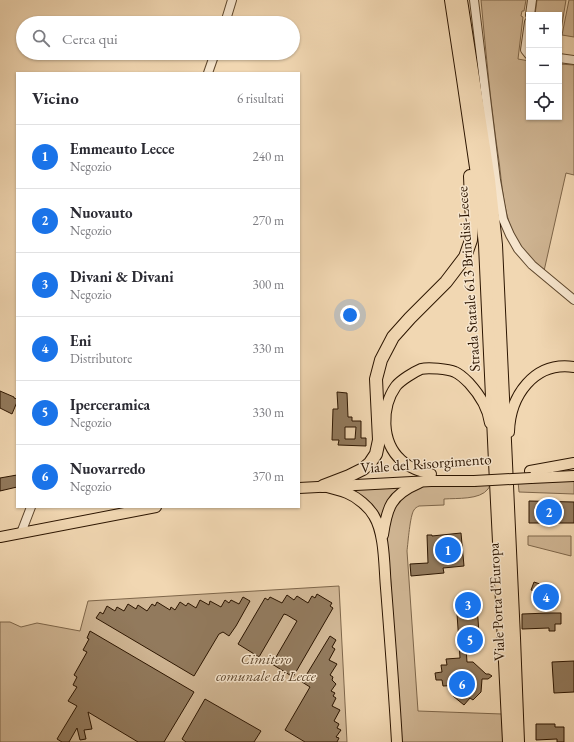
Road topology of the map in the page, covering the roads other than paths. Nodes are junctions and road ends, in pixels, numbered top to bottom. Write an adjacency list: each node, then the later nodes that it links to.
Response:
1 (232, 0): 7 (street)
2 (451, 0): 12 (highway, Strada Statale 613 Brindisi-Lecce)
3 (461, 0): 15 (highway, Strada Statale 613 Brindisi-Lecce)
4 (474, 0): 13 (street)
5 (532, 0): 6 (street)
6 (530, 12)
7 (227, 16)
8 (562, 58): 10 (street)
9 (213, 60): 11 (street)
10 (574, 60)
11 (208, 72)
12 (463, 79): 15 (highway, Strada Statale 613 Brindisi-Lecce); 21 (highway)
13 (574, 300)
14 (574, 367): 15 (main road)
15 (500, 461): 20 (main road); 29 (highway, Viale Porta d'Europa); 30 (highway, Viale Porta d'Europa)
16 (574, 463): 18 (main road)
17 (574, 468): 18 (street)
18 (531, 475): 19 (main road); 20 (main road, Viale del Risorgimento)
19 (574, 476)
20 (431, 478): 21 (main road, Viale del Risorgimento); 27 (main road)
21 (324, 486): 22 (main road, Viale del Risorgimento); 27 (main road)
22 (300, 488)
23 (31, 508): 25 (street)
24 (151, 508): 25 (main road)
25 (21, 533): 26 (main road)
26 (0, 537)
27 (382, 541): 28 (main road)
28 (397, 742)
29 (509, 742)
30 (518, 742)

